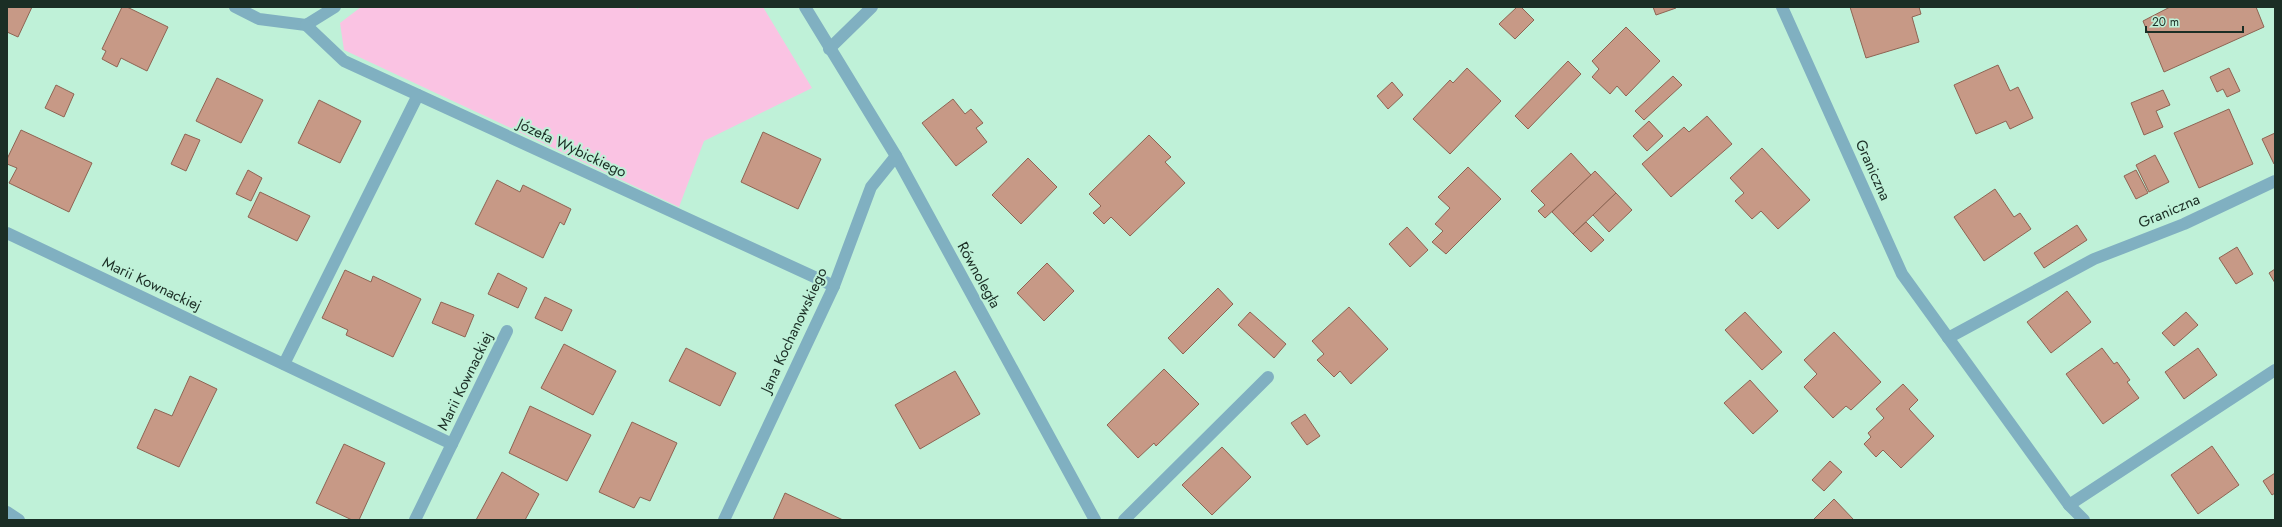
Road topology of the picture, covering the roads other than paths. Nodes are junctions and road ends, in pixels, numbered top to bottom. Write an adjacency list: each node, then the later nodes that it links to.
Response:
1 (235, 7): 6 (street)
2 (335, 7): 6 (street)
3 (805, 7): 7 (street, Równoległa)
4 (872, 7): 7 (street)
5 (1782, 7): 14 (street, Graniczna)
6 (306, 25): 8 (street, Józefa Wybickiego)
7 (829, 49): 9 (street, Równoległa)
8 (418, 95): 12 (street, Józefa Wybickiego); 15 (street)
9 (896, 156): 12 (street, Jana Kochanowskiego); 24 (street, Równoległa)
10 (2275, 181): 14 (street, Graniczna)
11 (7, 233): 15 (street, Marii Kownackiej)
12 (834, 286): 23 (street, Jana Kochanowskiego)
13 (507, 332): 18 (street, Marii Kownackiej)
14 (1948, 338): 19 (street, Graniczna)
15 (284, 364): 18 (street, Marii Kownackiej)
16 (2275, 370): 19 (street)
17 (1268, 377): 25 (street)
18 (452, 444): 22 (street, Marii Kownackiej)
19 (2069, 505): 26 (street, Graniczna)
20 (7, 512): 21 (street)
21 (19, 520)
22 (415, 520)
23 (724, 520)
24 (1095, 520)
25 (1124, 520)
26 (2084, 520)

